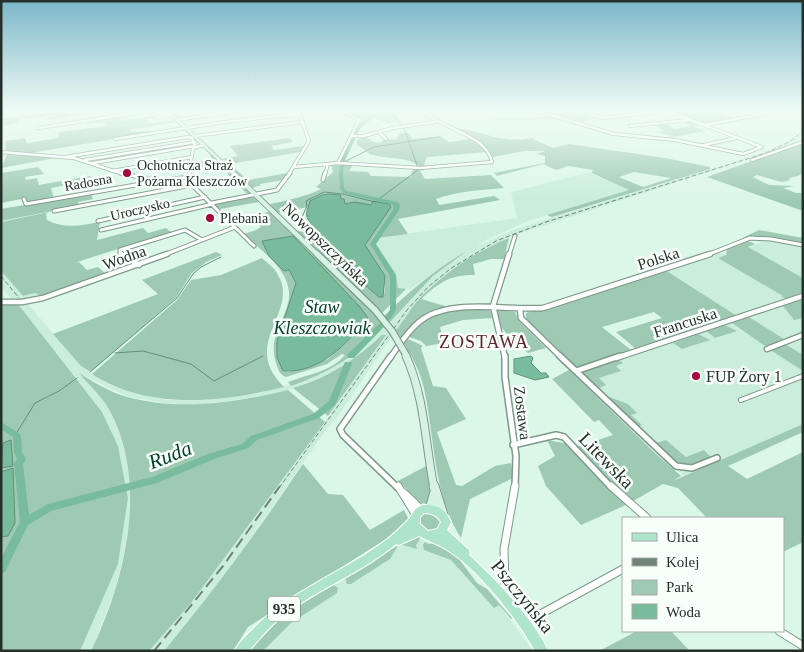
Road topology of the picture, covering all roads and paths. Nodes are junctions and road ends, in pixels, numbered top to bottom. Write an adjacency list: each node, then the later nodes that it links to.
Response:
1 (171, 140): 15 (street)
2 (194, 140): 11 (street)
3 (198, 140): 12 (main road, 935)
4 (309, 140): 22 (street, Uroczysko)
5 (350, 140): 20 (street)
6 (477, 140): 20 (street)
7 (678, 140): 13 (street)
8 (725, 140): 13 (street)
9 (744, 140): 13 (street)
10 (803, 142): 18 (street)
11 (195, 144): 12 (street); 16 (street); 17 (street); 19 (street)
12 (204, 145): 28 (main road, Nowopszczyńska / 935)
13 (701, 145)
14 (1, 152): 15 (street)
15 (66, 157): 17 (street)
16 (192, 157): 23 (street); 24 (street)
17 (83, 160): 19 (street)
18 (752, 160)
19 (93, 163): 23 (street)
20 (338, 163): 21 (street)
21 (328, 164): 22 (street); 25 (street)
22 (294, 167): 28 (street, Uroczysko)
23 (110, 171): 26 (street)
24 (189, 177): 26 (street); 27 (street)
25 (323, 180)
26 (159, 181): 30 (street, Radosna)
27 (192, 185): 29 (street); 32 (street)
28 (256, 195): 31 (street, Uroczysko); 52 (main road, Nowopszczyńska / 935, bridge)
29 (206, 198): 31 (street); 33 (street)
30 (24, 199)
31 (212, 204): 34 (street); 35 (street, Uroczysko)
32 (54, 211)
33 (98, 221)
34 (235, 227): 37 (street, Wodna); 39 (street)
35 (101, 230)
36 (514, 236): 43 (street, Zostawa)
37 (202, 240): 40 (street, Wodna); 40 (street)
38 (803, 245): 44 (street, Polska)
39 (254, 246)
40 (138, 265): 42 (street, Wodna)
41 (803, 297): 47 (street, Francuska)
42 (1, 302)
43 (493, 307): 44 (street, Polska); 50 (street, Zostawa); 53 (street, Polska)
44 (520, 309): 47 (street)
45 (803, 336): 46 (street)
46 (767, 349)
47 (576, 371): 51 (street)
48 (803, 376): 49 (street)
49 (741, 400)
50 (513, 445): 55 (street, Litewska); 61 (street, Zostawa)
51 (717, 458)
52 (435, 492): 53 (main road, Nowopszczyńska / 935); 54 (main road, Nowopszczyńska / 935)
53 (421, 513): 54 (main road); 57 (main road); 58 (main road, 935)
54 (444, 516): 56 (main road)
55 (646, 517)
56 (441, 531): 57 (main road, 935); 59 (main road, Pszczyńska)
57 (424, 533): 58 (main road, 935); 59 (main road, Pszczyńska)
58 (383, 549): 65 (main road, 935)
59 (474, 566): 61 (main road, Pszczyńska)
60 (622, 569): 62 (street)
61 (499, 594): 62 (main road, Pszczyńska)
62 (524, 623): 66 (main road, Pszczyńska)
63 (781, 632): 64 (street)
64 (803, 646)
65 (241, 651)
66 (542, 651)

